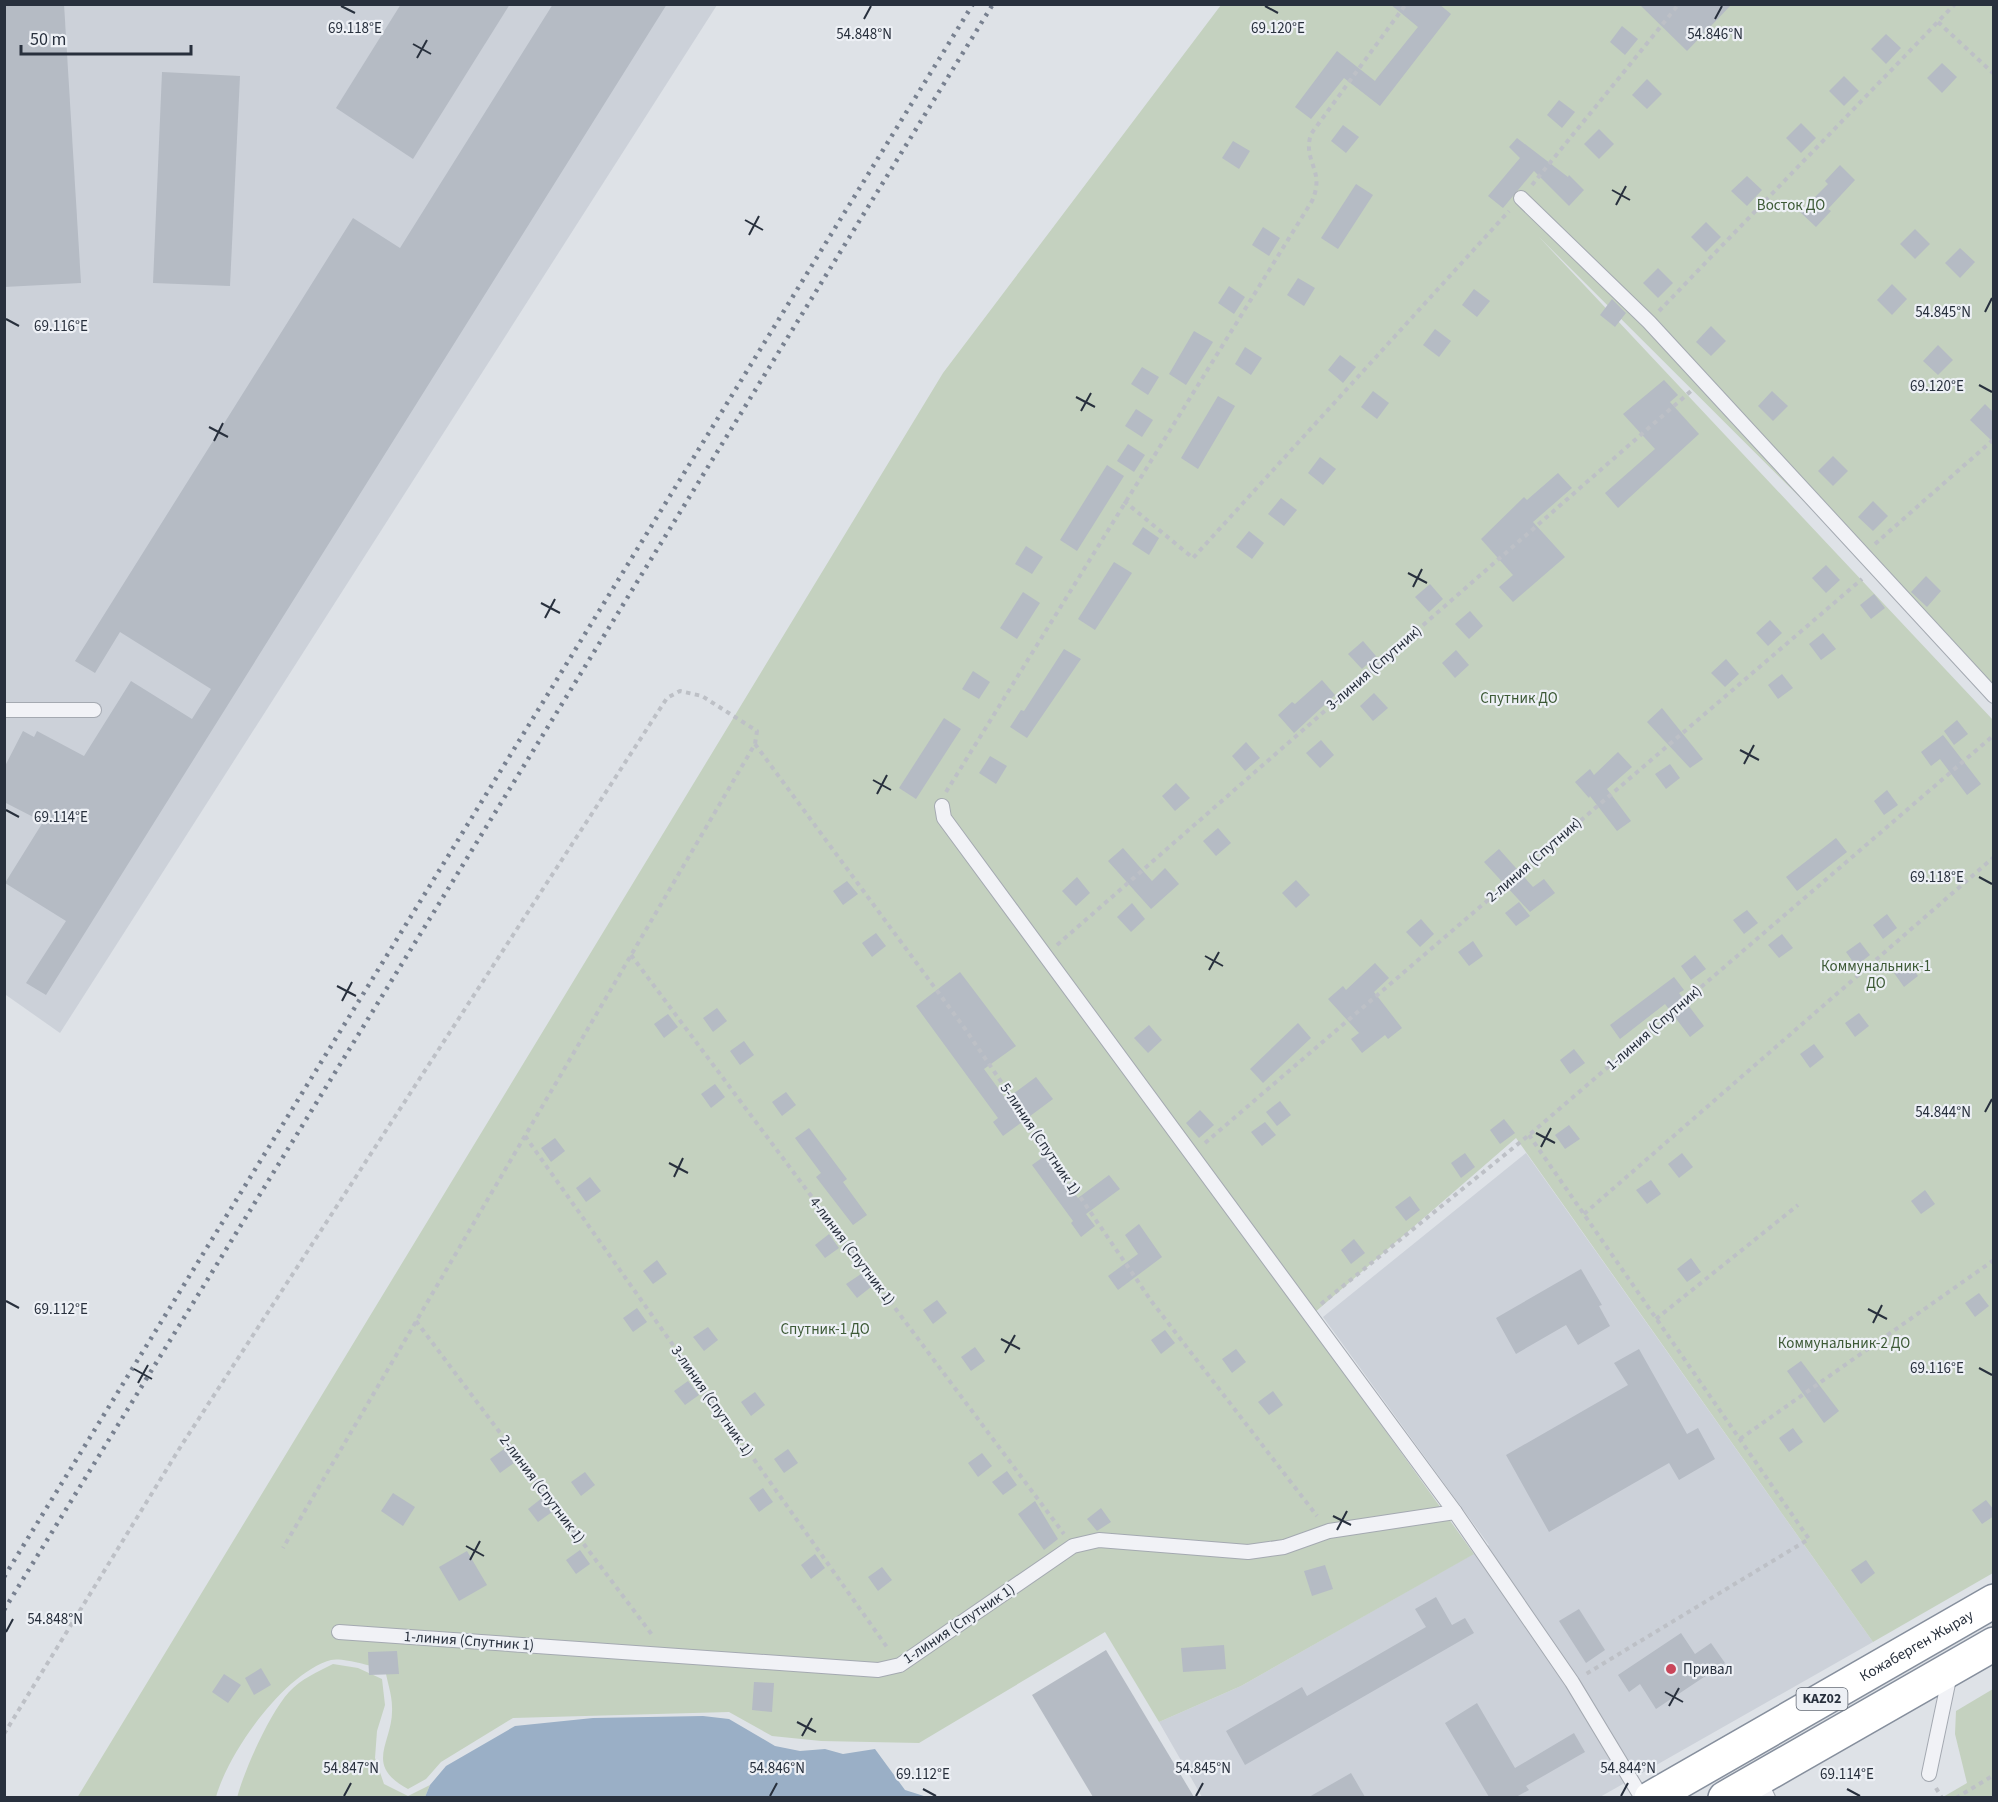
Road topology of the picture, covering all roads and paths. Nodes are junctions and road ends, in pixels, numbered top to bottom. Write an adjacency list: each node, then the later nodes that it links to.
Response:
1 (1406, 4): 10 (path)
2 (1679, 4): 6 (path)
3 (1955, 4): 4 (path)
4 (1938, 22): 5 (path); 7 (path)
5 (1994, 74)
6 (1521, 198): 7 (lane); 10 (path)
7 (1648, 322): 8 (lane)
8 (1702, 381): 11 (lane); 21 (path, 3-линия (Спутник))
9 (1994, 439): 11 (path)
10 (1124, 501): 18 (path)
11 (1863, 555): 12 (lane)
12 (1875, 568): 13 (lane); 24 (path, 2-линия (Спутник))
13 (1994, 696)
14 (4, 710): 15 (lane)
15 (94, 710)
16 (1994, 735): 22 (path, 1-линия (Спутник))
17 (755, 744): 20 (path); 33 (path, 5-линия (Спутник 1)); 43 (path, 5-линия (Спутник 1))
18 (942, 806): 21 (lane)
19 (1994, 857): 26 (path)
20 (631, 955): 23 (path); 34 (path, 4-линия (Спутник 1))
21 (1045, 955): 24 (lane)
22 (1529, 1135): 26 (path); 28 (path, 1-линия (Спутник))
23 (525, 1136): 30 (path); 40 (path, 3-линия (Спутник 1))
24 (1193, 1153): 28 (lane)
25 (1798, 1204): 29 (path)
26 (1584, 1214): 29 (path)
27 (1994, 1260): 31 (path)
28 (1308, 1314): 32 (lane)
29 (1656, 1319): 31 (path)
30 (416, 1321): 35 (path); 39 (path, 2-линия (Спутник 1))
31 (1740, 1439): 42 (path)
32 (1455, 1512): 33 (lane, 1-линия (Спутник 1)); 42 (lane)
33 (1329, 1531): 34 (lane, 1-линия (Спутник 1))
34 (1073, 1546): 40 (lane, 1-линия (Спутник 1))
35 (283, 1548)
36 (1994, 1601): 48 (highway, Кожаберген Жырау / KAZ02)
37 (339, 1632): 39 (lane, 1-линия (Спутник 1))
38 (1994, 1644): 41 (highway, KAZ02)
39 (668, 1656): 40 (lane, 1-линия (Спутник 1))
40 (900, 1665)
41 (1952, 1668): 44 (lane); 46 (highway, KAZ02)
42 (1572, 1682): 47 (lane)
43 (4, 1734)
44 (1929, 1774)
45 (1994, 1775): 50 (path)
46 (1764, 1788): 49 (highway, KAZ02)
47 (1642, 1797)
48 (1651, 1797)
49 (1725, 1797)
50 (1956, 1797)

